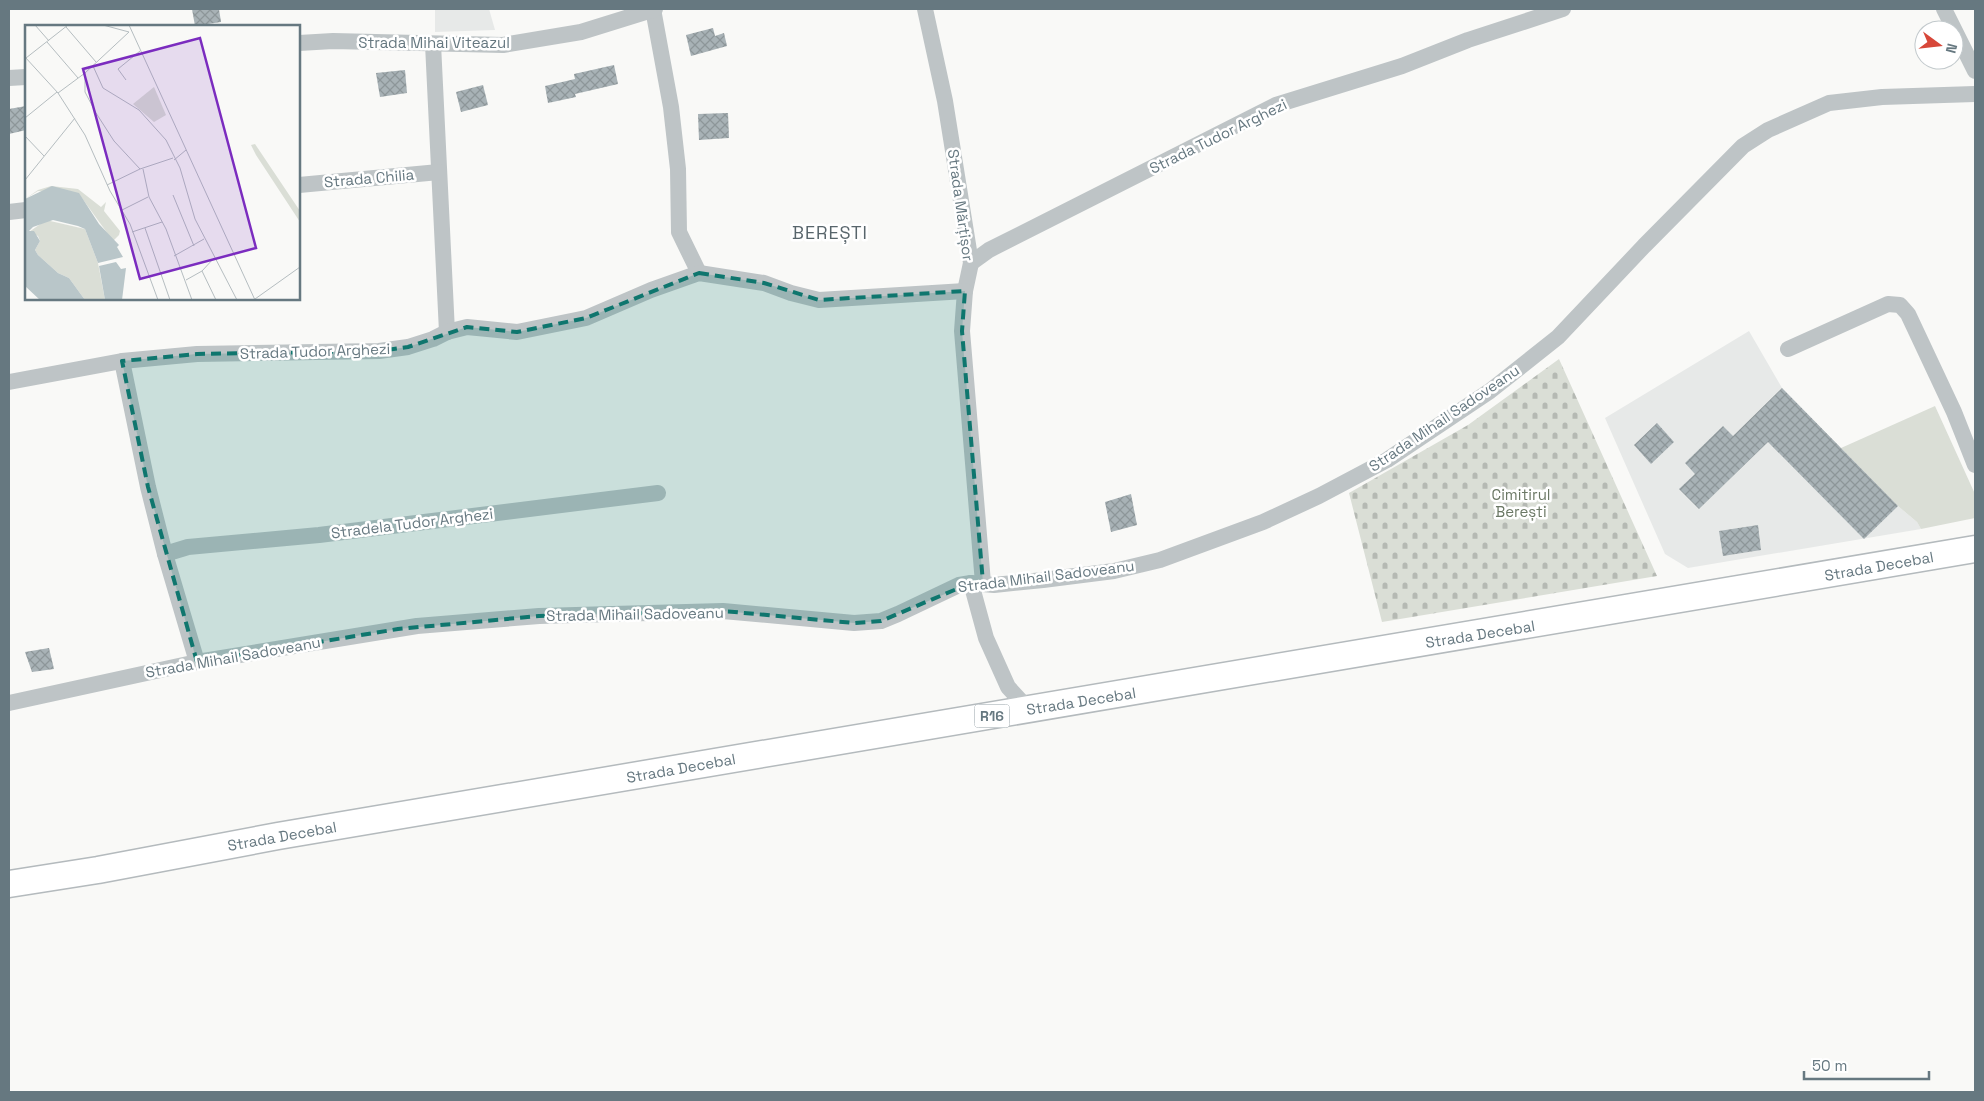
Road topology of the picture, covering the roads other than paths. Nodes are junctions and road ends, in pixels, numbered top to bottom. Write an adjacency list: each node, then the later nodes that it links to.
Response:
1 (654, 9): 6 (street, Strada Mihai Viteazul); 16 (street)
2 (925, 9): 15 (street, Strada Mărțișor)
3 (1563, 9): 15 (street, Strada Tudor Arghezi)
4 (1944, 9): 7 (street)
5 (300, 43): 6 (street, Strada Mihai Viteazul)
6 (433, 44): 11 (street)
7 (1975, 71)
8 (25, 77): 9 (street)
9 (9, 78)
10 (1975, 94): 26 (street, Strada Mihail Sadoveanu)
11 (439, 172): 12 (street, Strada Chilia); 18 (street)
12 (300, 185)
13 (25, 210): 14 (street)
14 (9, 212)
15 (971, 262): 17 (street, Strada Mărțișor)
16 (699, 273): 17 (street, Strada Tudor Arghezi); 18 (street, Strada Tudor Arghezi)
17 (966, 292): 26 (street, Strada Mărțișor)
18 (447, 332): 20 (street, Strada Tudor Arghezi)
19 (1788, 349): 22 (street)
20 (122, 361): 21 (street, Strada Tudor Arghezi); 25 (street)
21 (9, 382)
22 (1975, 465)
23 (658, 493): 25 (street, Stradela Tudor Arghezi)
24 (1975, 550): 29 (main road, Strada Decebal / R16)
25 (165, 554): 27 (street)
26 (977, 583): 27 (street, Strada Mihail Sadoveanu); 29 (street, Strada Mărțișor)
27 (197, 662): 28 (street, Strada Mihail Sadoveanu)
28 (9, 703)
29 (1029, 710): 30 (main road, Strada Decebal / R16)
30 (9, 884)

